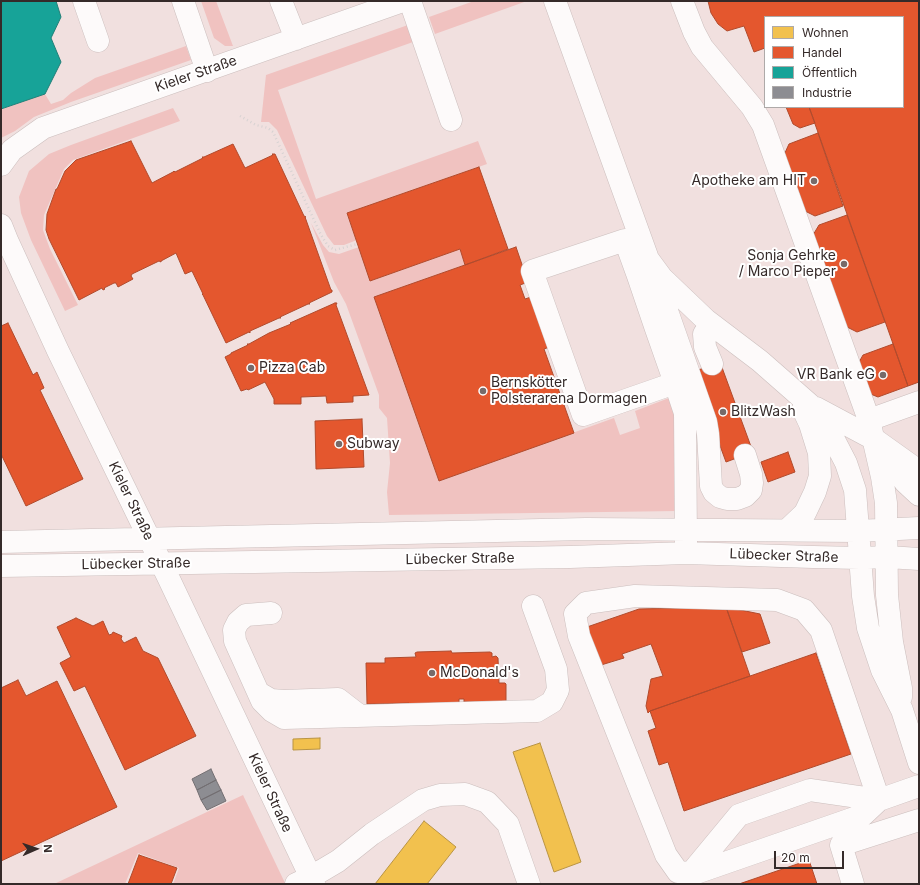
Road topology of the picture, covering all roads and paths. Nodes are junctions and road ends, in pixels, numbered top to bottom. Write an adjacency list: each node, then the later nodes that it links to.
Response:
1 (84, 1): 9 (street)
2 (183, 1): 10 (street)
3 (281, 1): 8 (street)
4 (403, 1): 8 (street, Kieler Straße)
5 (410, 1): 12 (street)
6 (555, 1): 16 (street)
7 (682, 1): 22 (street)
8 (296, 39): 10 (street, Kieler Straße)
9 (98, 41)
10 (207, 71): 13 (street, Kieler Straße)
11 (240, 116): 15 (path)
12 (451, 120)
13 (1, 165)
14 (1, 224): 31 (street, Kieler Straße)
15 (358, 244)
16 (648, 259): 17 (street); 23 (street)
17 (714, 326): 18 (street); 20 (street)
18 (712, 364)
19 (675, 383): 19 (street); 27 (street)
20 (802, 398): 22 (street); 28 (street); 30 (street)
21 (919, 402): 22 (street)
22 (873, 436): 24 (street); 25 (street); 29 (street)
23 (745, 455)
24 (917, 468)
25 (919, 495)
26 (919, 528): 29 (street, Lübecker Straße)
27 (686, 529): 28 (street, Lübecker Straße); 31 (street, Lübecker Straße); 33 (street)
28 (787, 530): 30 (street, Lübecker Straße)
29 (887, 530): 30 (street, Lübecker Straße); 34 (street)
30 (858, 531): 35 (street)
31 (149, 539): 32 (street, Lübecker Straße); 37 (street, Kieler Straße)
32 (1, 542)
33 (686, 553): 35 (street, Lübecker Straße); 37 (street, Lübecker Straße)
34 (888, 557): 35 (street, Lübecker Straße); 36 (street, Lübecker Straße); 41 (street)
35 (860, 558): 41 (street)
36 (919, 559)
37 (161, 563): 38 (street, Lübecker Straße); 47 (street, Kieler Straße)
38 (1, 566)
39 (533, 606): 40 (street)
40 (271, 613)
41 (902, 710): 42 (street)
42 (919, 763)
43 (919, 786): 44 (street)
44 (879, 800): 46 (street); 46 (street); 46 (street)
45 (919, 820): 49 (street)
46 (686, 876)
47 (307, 882): 48 (street)
48 (529, 884)
49 (853, 884)

